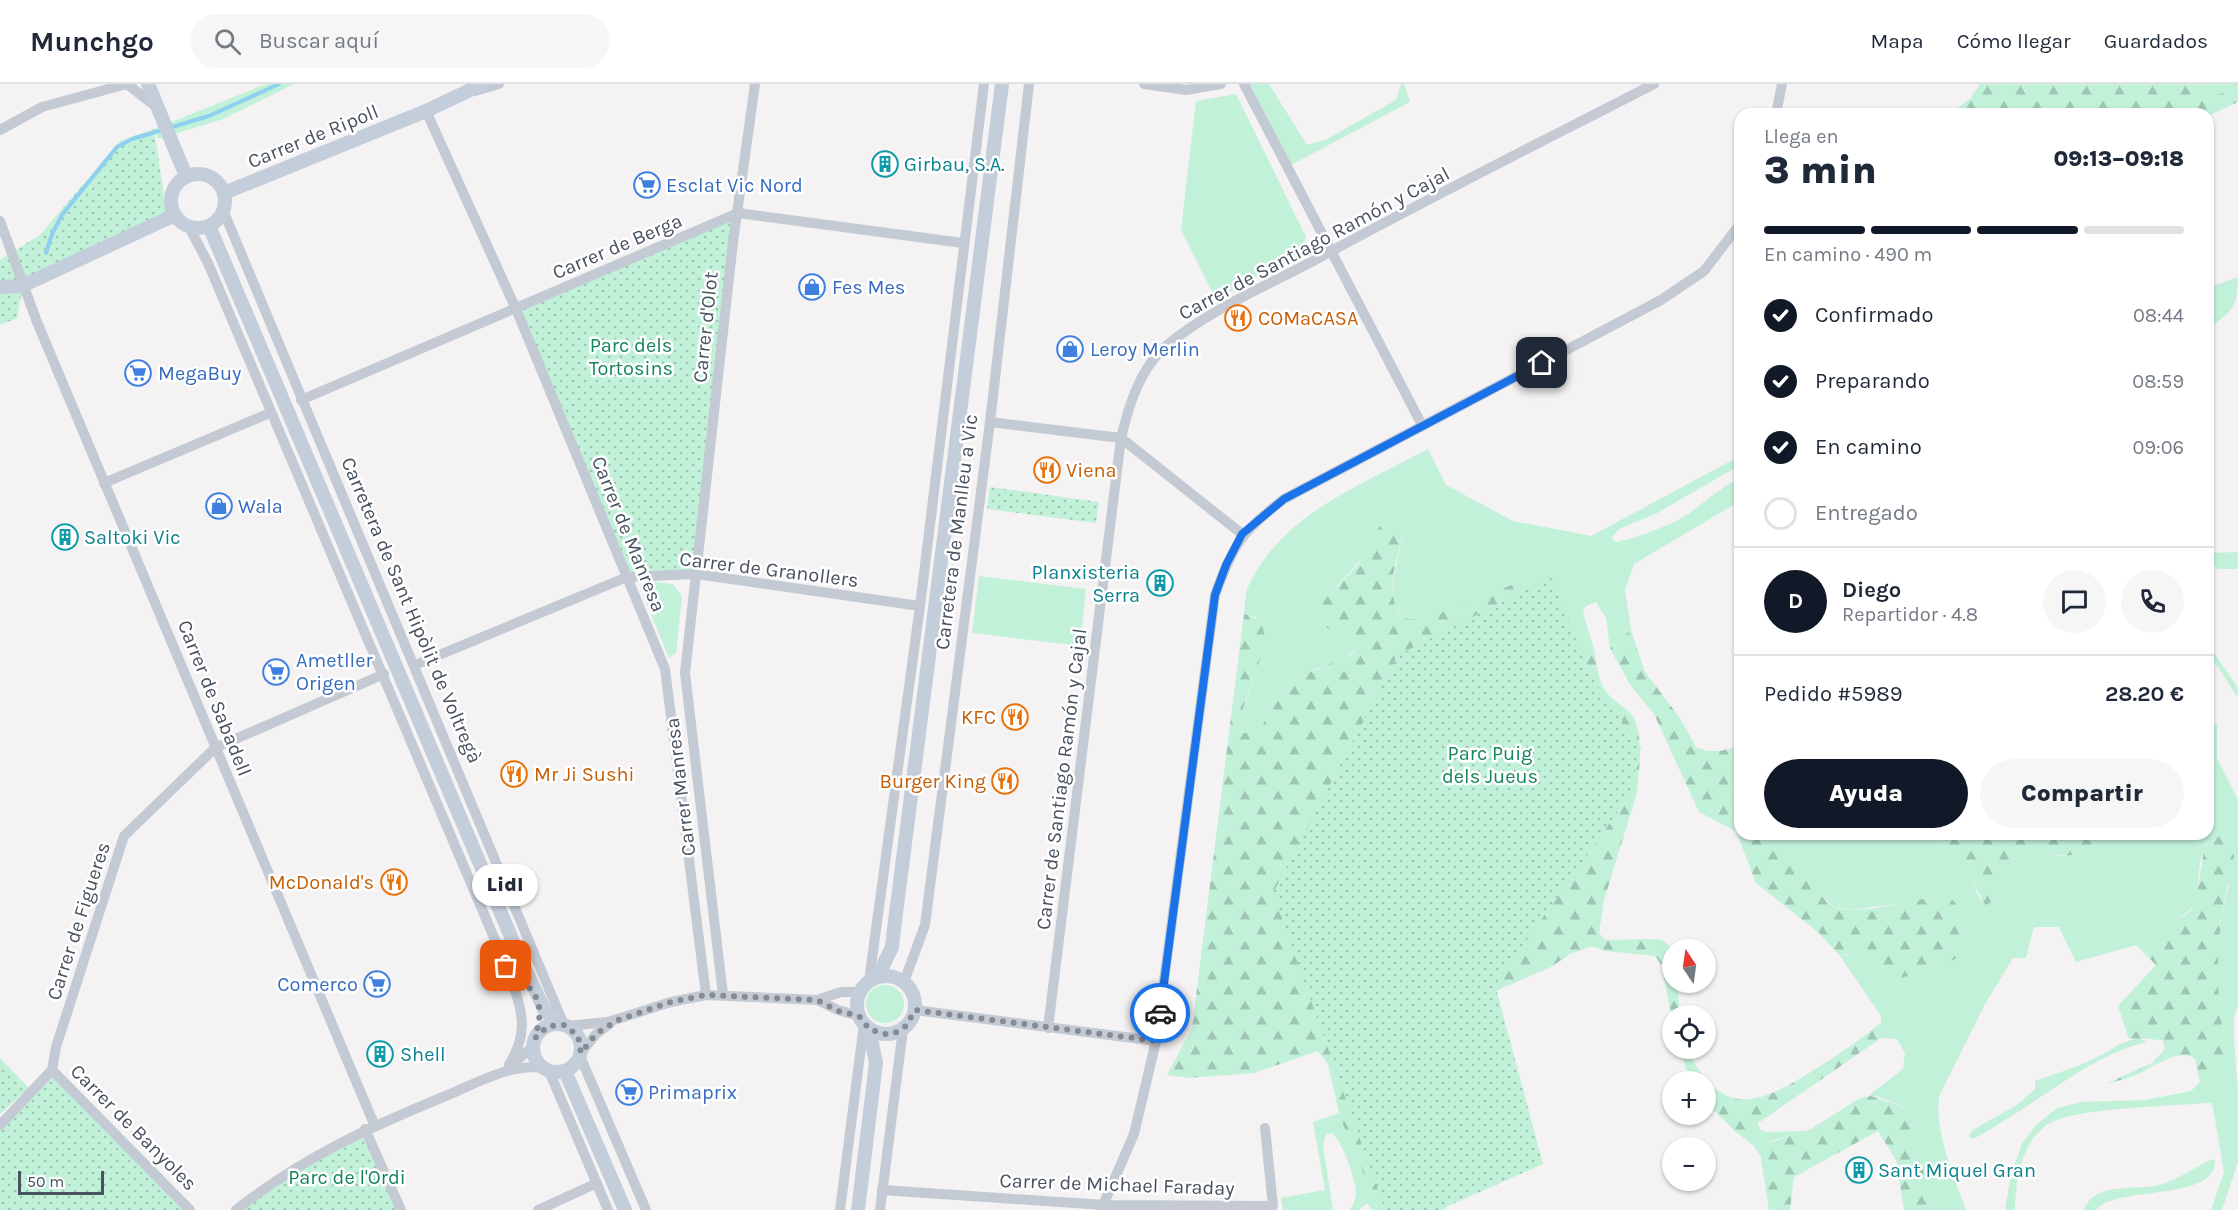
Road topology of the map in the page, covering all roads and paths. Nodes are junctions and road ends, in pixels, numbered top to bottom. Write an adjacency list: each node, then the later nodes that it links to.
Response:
1 (124, 84): 16 (street); 18 (street)
2 (148, 84): 16 (street)
3 (483, 84): 14 (street, Carrer de Ripoll)
4 (499, 84): 14 (street)
5 (755, 84): 22 (street, Carrer d'Olot)
6 (984, 84): 28 (street, Carretera de Manlleu a Vic)
7 (1002, 84): 46 (street, Carretera de Manlleu a Vic)
8 (1029, 84): 35 (street, Carretera de Manlleu a Vic)
9 (1144, 84): 10 (street)
10 (1221, 84)
11 (1244, 84): 29 (street)
12 (1654, 84): 29 (street, Carrer de Santiago Ramón y Cajal)
13 (1782, 84): 15 (street)
14 (469, 92): 17 (street, Carrer de Ripoll)
15 (1777, 108)
16 (159, 110): 19 (street)
17 (426, 111): 20 (street, Carrer de Ripoll); 32 (street, Carrer de Manresa)
18 (0, 130)
19 (186, 176): 20 (street); 23 (street)
20 (224, 193): 21 (street)
21 (223, 210): 25 (street); 33 (street, Carretera de Sant Hipòlit de Voltregà)
22 (738, 213): 28 (street); 32 (street, Carrer de Berga); 40 (street, Carrer d'Olot)
23 (175, 215): 26 (street); 30 (street)
24 (0, 220): 30 (street, Carrer de Sabadell)
25 (209, 225): 26 (street); 51 (street, Carretera de Sant Hipòlit de Voltregà)
26 (189, 227): 34 (street, Carretera de Sant Hipòlit de Voltregà)
27 (1734, 232): 36 (street)
28 (963, 243): 42 (street, Carretera de Manlleu a Vic)
29 (1330, 251): 36 (street); 37 (street, Carrer de Santiago Ramón y Cajal)
30 (22, 286): 31 (street); 38 (street, Carrer de Sabadell)
31 (0, 287)
32 (516, 309): 33 (street, Carrer de Berga); 41 (street, Carrer de Manresa)
33 (301, 400): 43 (street, Carretera de Sant Hipòlit de Voltregà)
34 (270, 412): 38 (street); 44 (street, Carretera de Sant Hipòlit de Voltregà)
35 (990, 422): 37 (street); 49 (street, Carretera de Manlleu a Vic)
36 (1422, 425): 39 (street)
37 (1121, 438): 39 (street); 59 (street, Carrer de Santiago Ramón y Cajal)
38 (104, 483): 45 (street, Carrer de Sabadell)
39 (1242, 534): 61 (street)
40 (696, 574): 41 (street, Carrer de Granollers); 42 (street, Carrer de Granollers); 53 (street, Carrer Manresa)
41 (627, 577): 43 (street, Carrer de Granollers); 52 (street, Carrer de Manresa)
42 (920, 606): 48 (street, Carretera de Manlleu a Vic)
43 (415, 665): 58 (street, Carretera de Sant Hipòlit de Voltregà)
44 (384, 674): 45 (street, Carrer de Figueres); 47 (street, Carretera de Sant Hipòlit de Voltregà)
45 (215, 748): 66 (street, Carrer de Figueres); 71 (street, Carrer de Sabadell)
46 (892, 947): 48 (street, Carretera de Manlleu a Vic); 49 (street, Carretera de Manlleu a Vic)
47 (506, 966): 51 (street, Carretera de Sant Hipòlit de Voltregà); 65 (street, Carretera de Sant Hipòlit de Voltregà)
48 (874, 979): 49 (street); 50 (street)
49 (902, 981): 55 (street)
50 (859, 993): 54 (street); 57 (street)
51 (536, 994): 58 (street, Carretera de Sant Hipòlit de Voltregà); 62 (street, Carretera de Sant Hipòlit de Voltregà)
52 (706, 995): 53 (street); 56 (street)
53 (723, 995): 54 (street)
54 (817, 1000): 57 (street)
55 (915, 1010): 59 (street); 60 (street)
56 (618, 1020): 58 (street); 63 (street)
57 (864, 1023): 60 (street); 64 (street); 83 (street)
58 (563, 1025): 62 (street); 63 (street)
59 (1048, 1029): 61 (street)
60 (897, 1031): 64 (street); 74 (street)
61 (1156, 1041): 75 (street)
62 (534, 1043): 65 (street); 67 (street)
63 (580, 1054): 68 (street); 82 (street)
64 (876, 1063): 84 (street)
65 (509, 1065): 69 (street)
66 (52, 1070): 70 (street, Carrer de Figueres); 76 (street, Carrer de Banyoles)
67 (546, 1070): 68 (street); 69 (street); 73 (street)
68 (565, 1071): 81 (street)
69 (492, 1076): 71 (street)
70 (0, 1125)
71 (370, 1127): 77 (street); 78 (street, Carrer de Sabadell)
72 (1265, 1128): 75 (street, Carrer de Michael Faraday)
73 (597, 1183): 79 (street); 80 (street)
74 (882, 1190): 75 (street, Carrer de Michael Faraday); 85 (street)
75 (1103, 1207)
76 (190, 1210)
77 (236, 1210)
78 (401, 1210)
79 (538, 1210)
80 (608, 1210)
81 (625, 1210)
82 (646, 1210)
83 (840, 1210)
84 (858, 1210)
85 (880, 1210)

